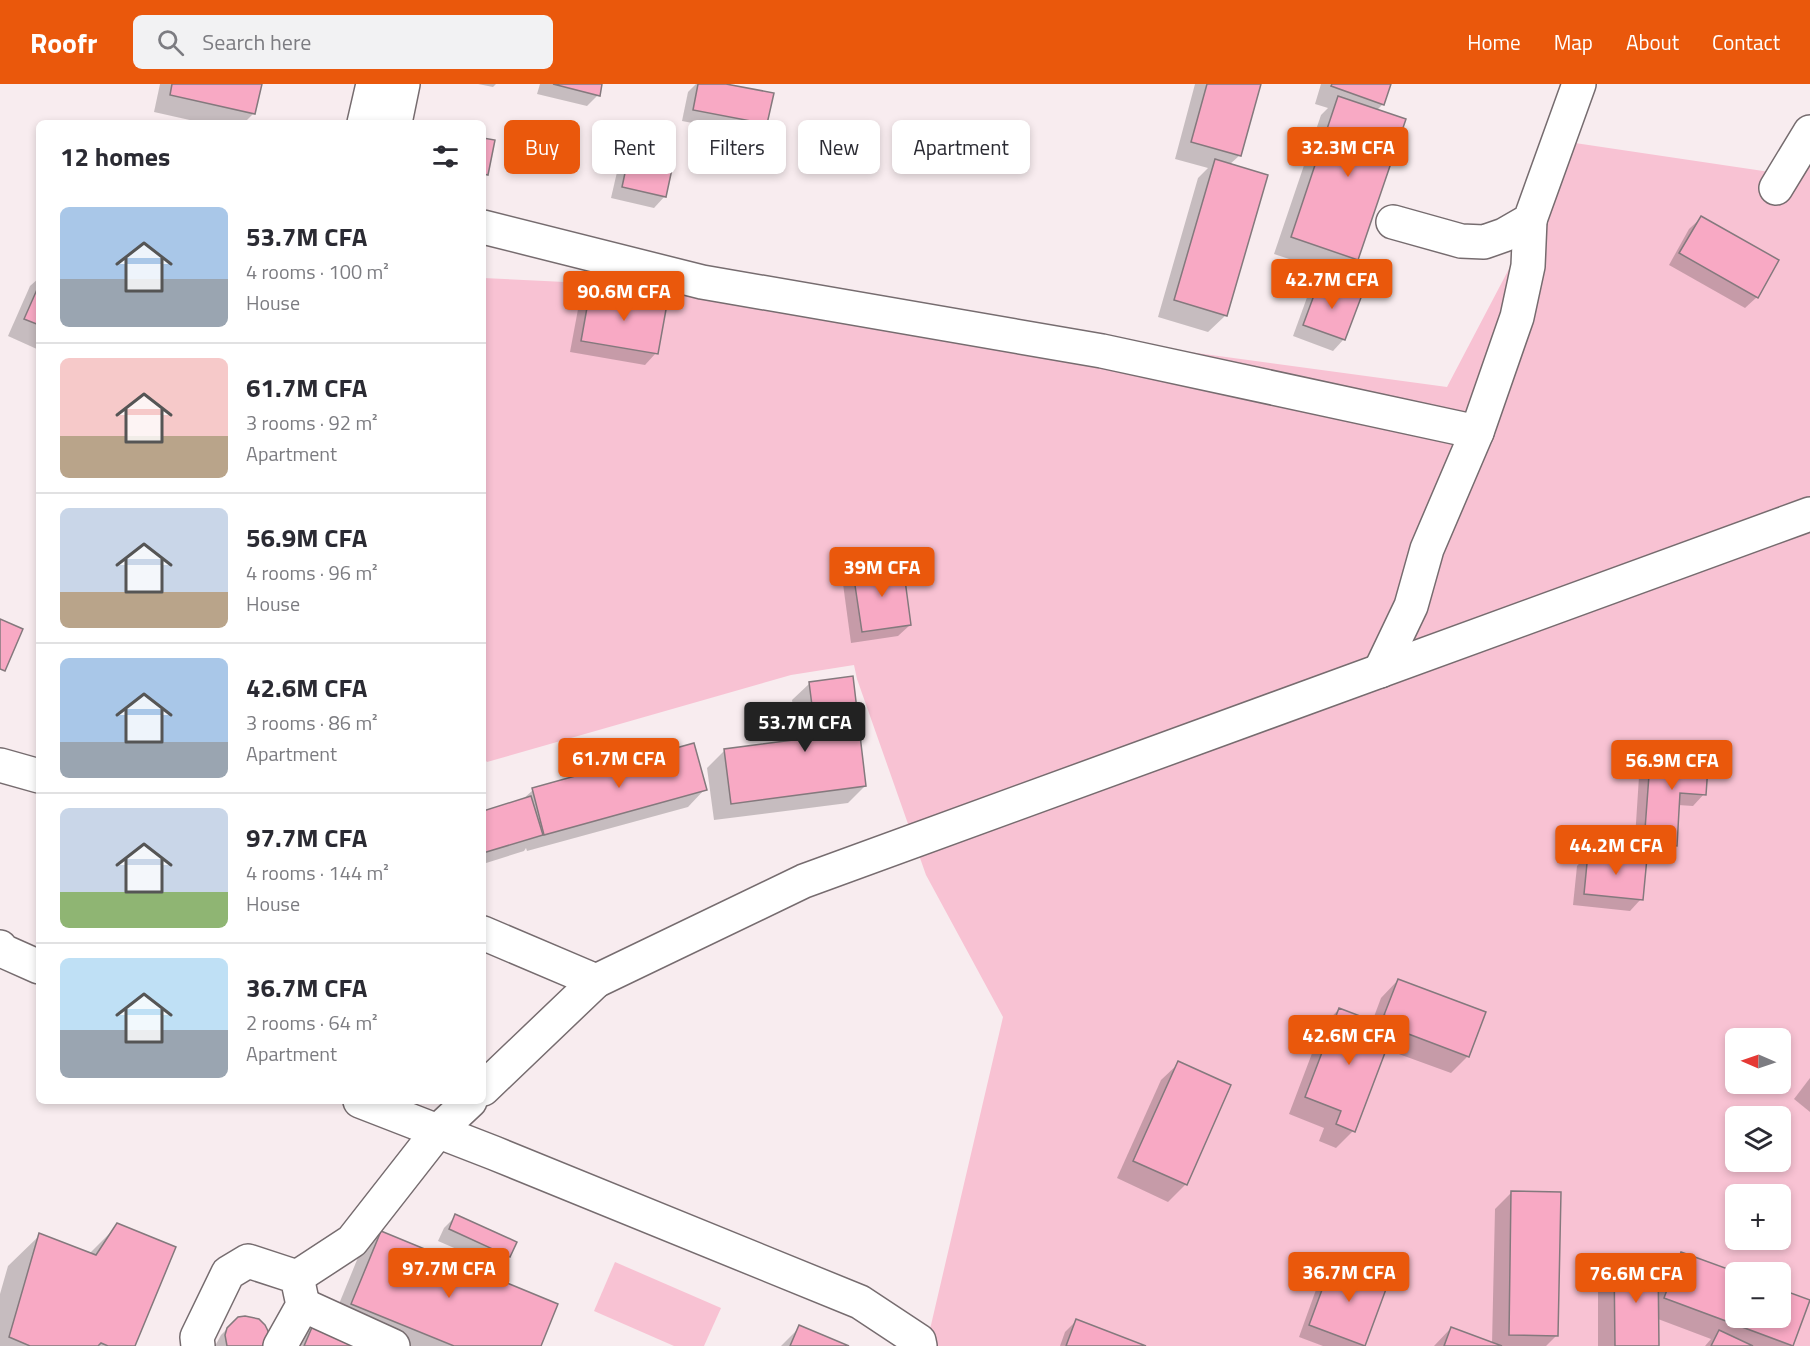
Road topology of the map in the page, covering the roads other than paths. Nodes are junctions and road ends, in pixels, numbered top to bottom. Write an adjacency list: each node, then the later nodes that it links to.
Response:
1 (372, 84): 4 (street)
2 (403, 84): 5 (street)
3 (1579, 84): 8 (street)
4 (365, 120)
5 (396, 120)
6 (1810, 132): 7 (street)
7 (1776, 188)
8 (1530, 220): 9 (street); 11 (street)
9 (1393, 222)
10 (486, 228): 11 (street)
11 (1477, 432): 13 (street)
12 (1807, 524): 13 (street)
13 (1380, 671): 19 (street)
14 (0, 765): 15 (street)
15 (36, 775)
16 (486, 934): 19 (street)
17 (0, 947): 18 (street)
18 (36, 966)
19 (596, 981): 20 (street)
20 (486, 1086)
21 (368, 1104): 23 (street)
22 (467, 1104): 23 (street)
23 (438, 1131): 24 (street); 25 (street)
24 (300, 1291): 26 (street); 27 (street); 28 (street)
25 (924, 1344)
26 (198, 1346)
27 (280, 1346)
28 (393, 1346)

